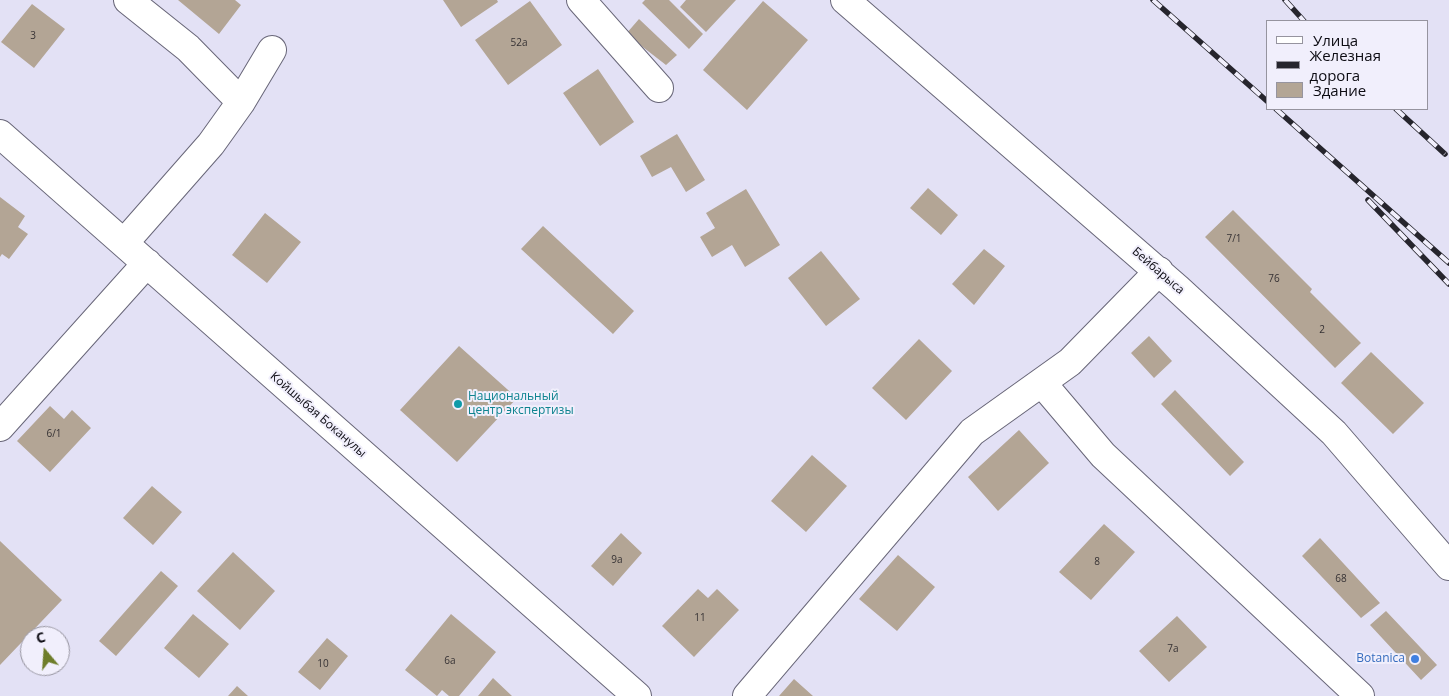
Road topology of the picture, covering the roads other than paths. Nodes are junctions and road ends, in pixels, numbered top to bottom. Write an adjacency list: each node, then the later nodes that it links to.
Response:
1 (128, 0): 6 (street)
2 (581, 0): 5 (street)
3 (845, 0): 10 (street, Бейбарыса)
4 (272, 50): 6 (street)
5 (659, 88)
6 (241, 102): 8 (street)
7 (0, 134): 8 (street, Койшыбая Боканулы)
8 (124, 244): 9 (street, Койшыбая Боканулы)
9 (147, 263): 12 (street); 14 (street, Койшыбая Боканулы)
10 (1159, 272): 11 (street); 13 (street, Бейбарыса)
11 (1042, 382): 15 (street); 16 (street)
12 (0, 427)
13 (1449, 566)
14 (636, 696)
15 (746, 696)
16 (1360, 696)

